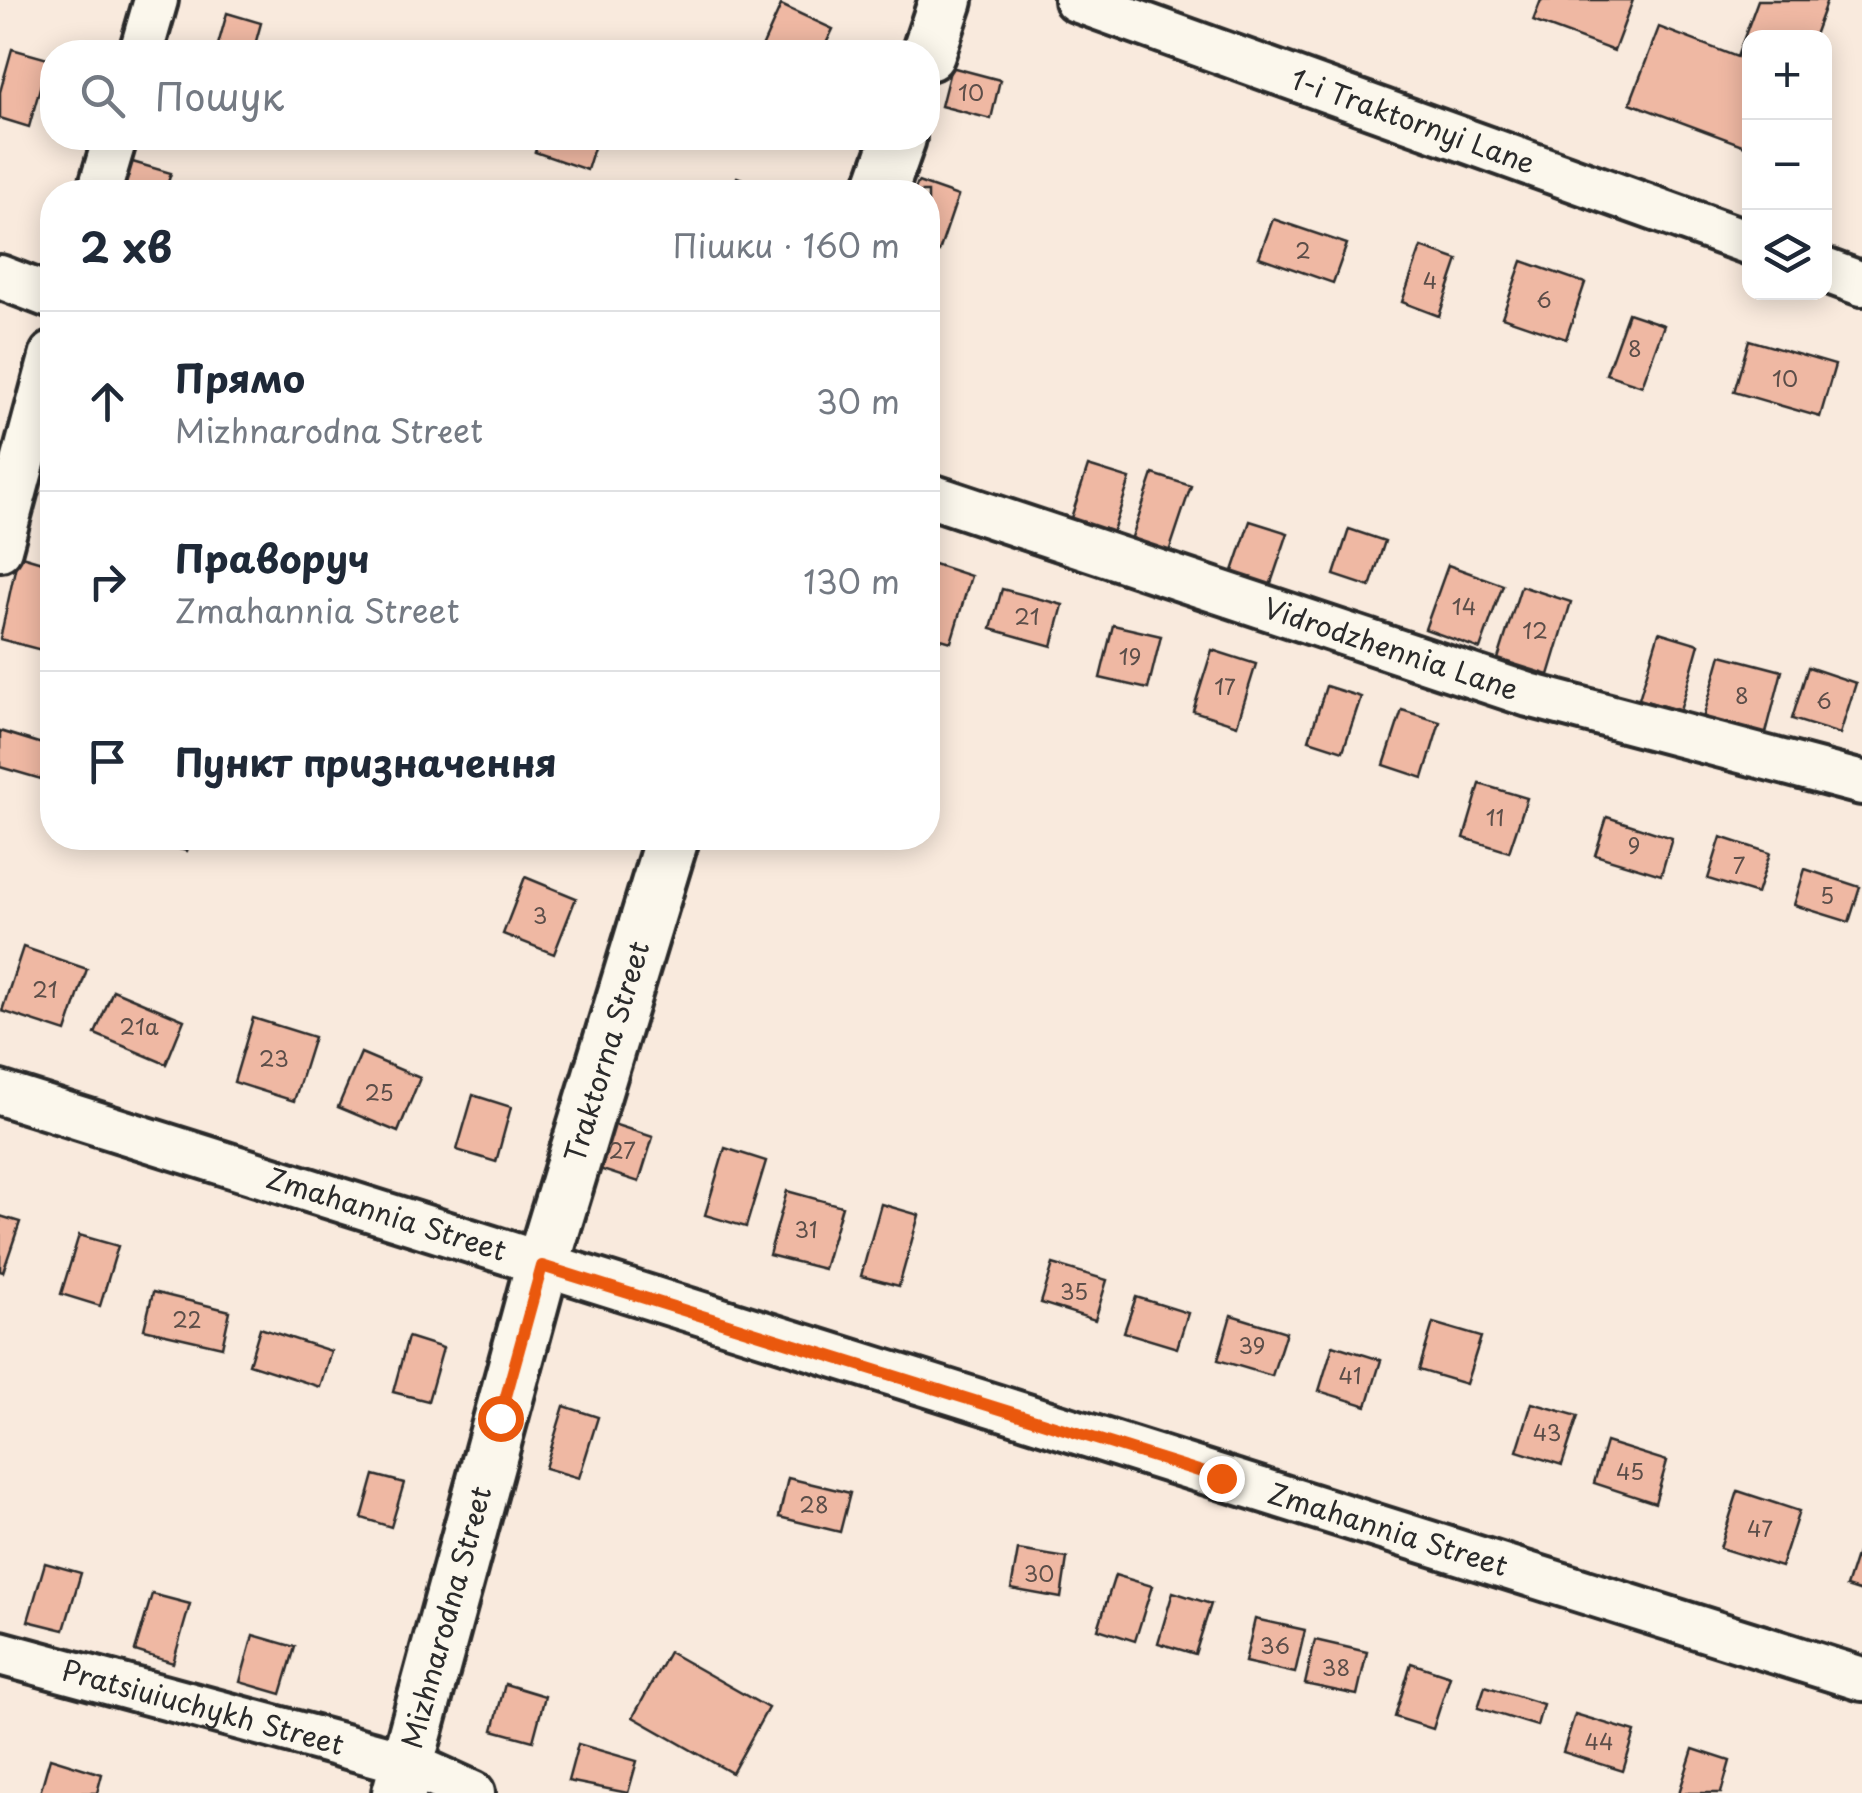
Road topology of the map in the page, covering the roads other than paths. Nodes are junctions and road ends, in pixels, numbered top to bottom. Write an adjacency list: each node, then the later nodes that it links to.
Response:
1 (156, 0): 4 (street)
2 (946, 0): 5 (street)
3 (1076, 0): 10 (street, 1-i Traktornyi Lane)
4 (144, 40)
5 (933, 40)
6 (111, 150): 8 (street)
7 (895, 150): 9 (street)
8 (103, 180)
9 (884, 180)
10 (1742, 240)
11 (1832, 273): 13 (street)
12 (0, 278): 14 (street)
13 (1862, 284)
14 (40, 293)
15 (40, 399): 17 (street)
16 (940, 499): 18 (street, Vidrodzhennia Lane)
17 (0, 549)
18 (1862, 783)
19 (668, 850): 21 (street, Traktorna Street)
20 (0, 1093): 21 (street, Zmahannia Street)
21 (542, 1266): 23 (street, Zmahannia Street); 24 (street, Mizhnarodna Street)
22 (0, 1653): 24 (street, Pratsiuiuchykh Street)
23 (1862, 1679)
24 (403, 1778): 25 (street, Pratsiuiuchykh Street)
25 (473, 1793)

